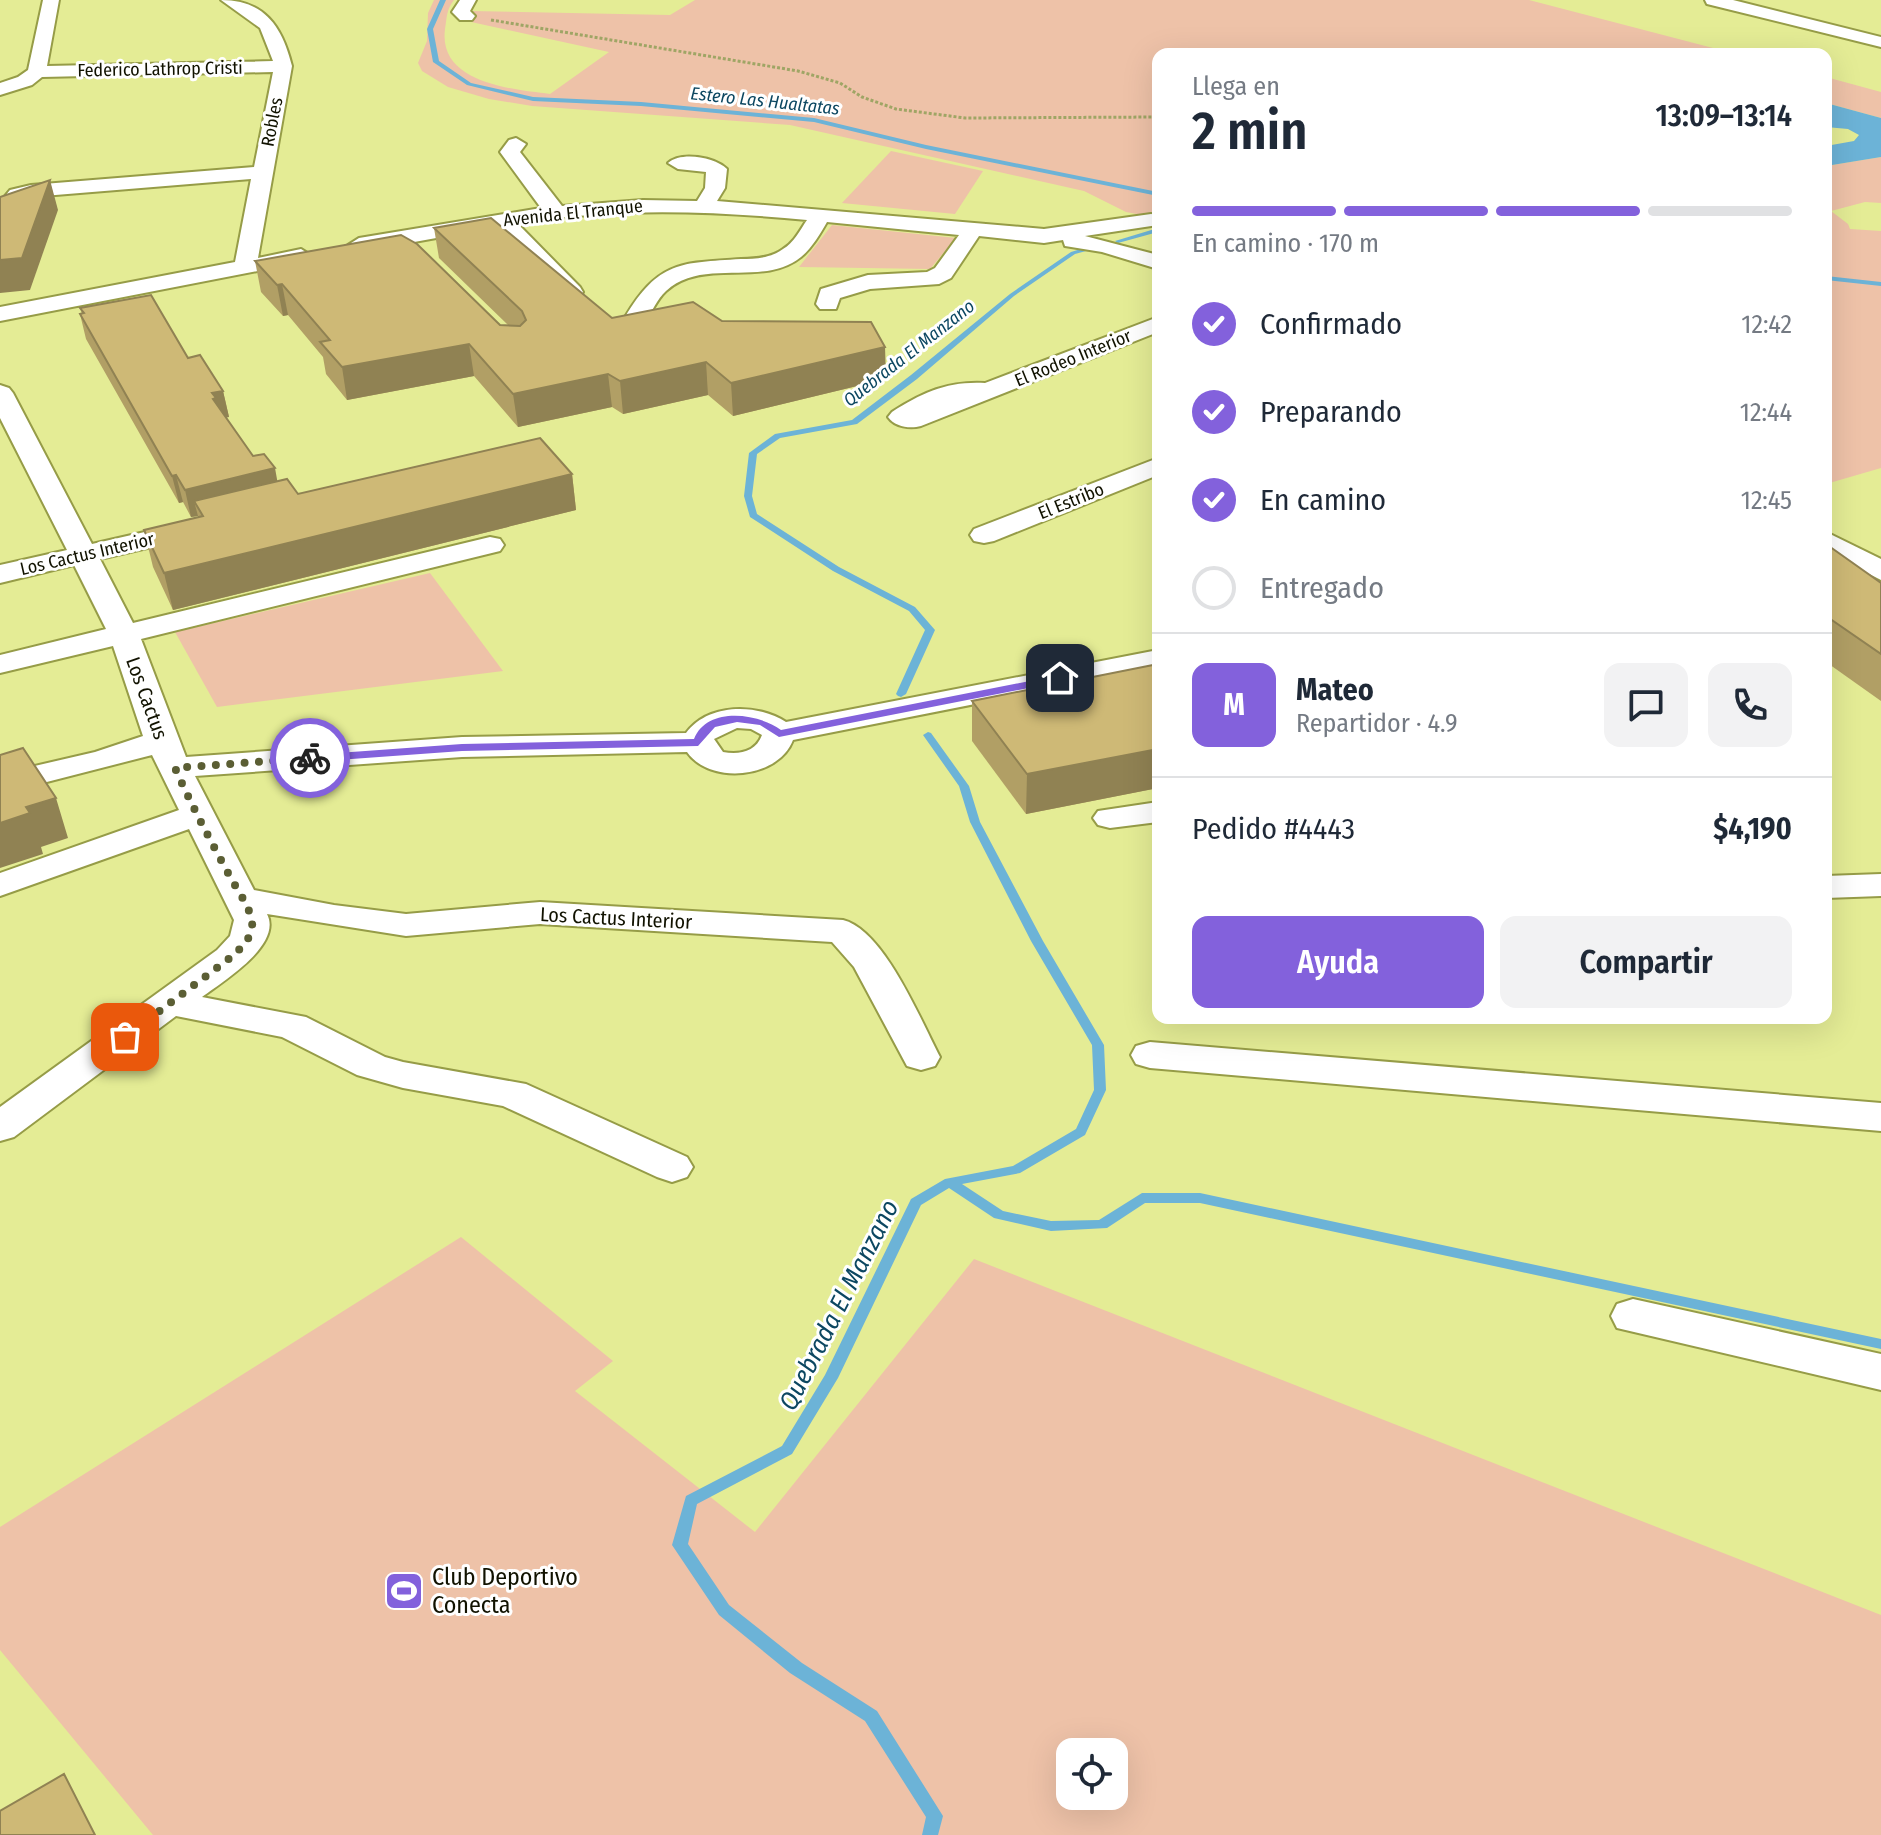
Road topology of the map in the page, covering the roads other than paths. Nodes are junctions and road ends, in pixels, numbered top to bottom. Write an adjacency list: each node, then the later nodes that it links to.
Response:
1 (51, 0): 6 (street)
2 (229, 0): 5 (street, Robles)
3 (1713, 0): 4 (street)
4 (1881, 42)
5 (283, 66): 6 (street, Federico Lathrop Cristi); 10 (street, Robles)
6 (37, 72): 7 (street, Federico Lathrop Cristi)
7 (0, 89)
8 (516, 144): 13 (street)
9 (678, 163): 11 (street)
10 (262, 172): 12 (street); 22 (street, Robles)
11 (704, 206): 13 (street, Avenida El Tranque); 14 (street, Avenida El Tranque)
12 (28, 207)
13 (555, 212): 15 (street, Avenida El Tranque)
14 (821, 216): 17 (street, Avenida El Tranque); 26 (street)
15 (502, 220): 19 (street, Avenida El Tranque); 23 (street)
16 (1151, 220): 18 (street, Avenida El Tranque)
17 (973, 230): 18 (street, Avenida El Tranque); 24 (street)
18 (1044, 236): 21 (street)
19 (388, 240): 20 (street); 22 (street, Avenida El Tranque)
20 (420, 260)
21 (1152, 260)
22 (245, 267): 25 (street, Avenida El Tranque)
23 (579, 299)
24 (828, 304)
25 (0, 314)
26 (637, 317)
27 (1152, 326): 28 (street, El Rodeo Interior)
28 (989, 391)
29 (0, 393): 35 (street, Los Cactus)
30 (1152, 468): 32 (street, El Estribo)
31 (224, 522): 35 (street, Los Cactus Interior)
32 (984, 535)
33 (1832, 543): 36 (street)
34 (490, 545): 38 (street)
35 (85, 555): 37 (street, Los Cactus Interior); 38 (street, Los Cactus)
36 (1881, 571)
37 (0, 574)
38 (124, 634): 40 (street); 43 (street, Los Cactus)
39 (1152, 660): 41 (street)
40 (0, 664)
41 (779, 733): 42 (street); 42 (street)
42 (698, 742): 43 (street)
43 (168, 755): 44 (street); 46 (street, Los Cactus)
44 (0, 784)
45 (1152, 813): 47 (street)
46 (196, 815): 48 (street); 51 (street, Los Cactus)
47 (1110, 818)
48 (0, 885)
49 (1881, 885): 50 (street)
50 (1832, 887)
51 (241, 898): 52 (street, Los Cactus); 54 (street, Los Cactus Interior)
52 (170, 1003): 56 (street, Los Cactus); 57 (street)
53 (1150, 1055): 55 (street)
54 (921, 1057)
55 (1881, 1117)
56 (0, 1127)
57 (672, 1167)
58 (1633, 1316): 59 (street)
59 (1881, 1372)

